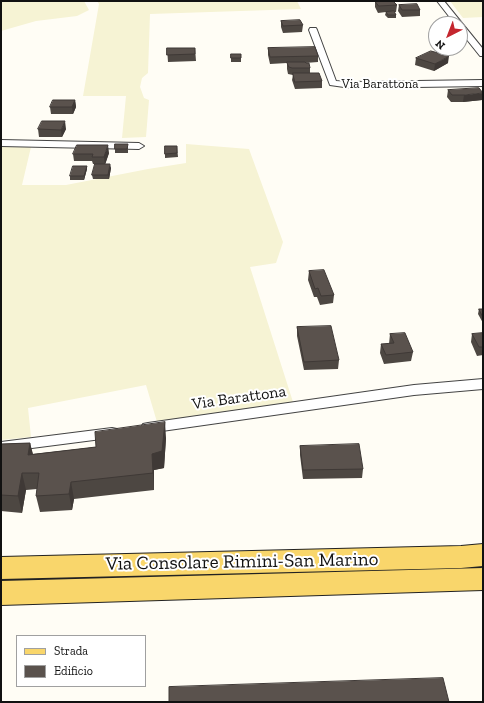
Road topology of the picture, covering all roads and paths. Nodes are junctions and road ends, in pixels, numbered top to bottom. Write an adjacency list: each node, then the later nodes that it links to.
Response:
1 (440, 1): 2 (street)
2 (452, 16)
3 (313, 30): 6 (street, Via Barattona)
4 (468, 36): 5 (street)
5 (483, 54)
6 (483, 83)
7 (1, 143): 8 (street)
8 (139, 146)
9 (483, 384): 10 (street, Via Barattona)
10 (1, 447)
11 (483, 555): 12 (main road, Via Consolare Rimini-San Marino)
12 (1, 568)
13 (483, 579): 14 (main road, Via Consolare Rimini-San Marino)
14 (1, 593)

